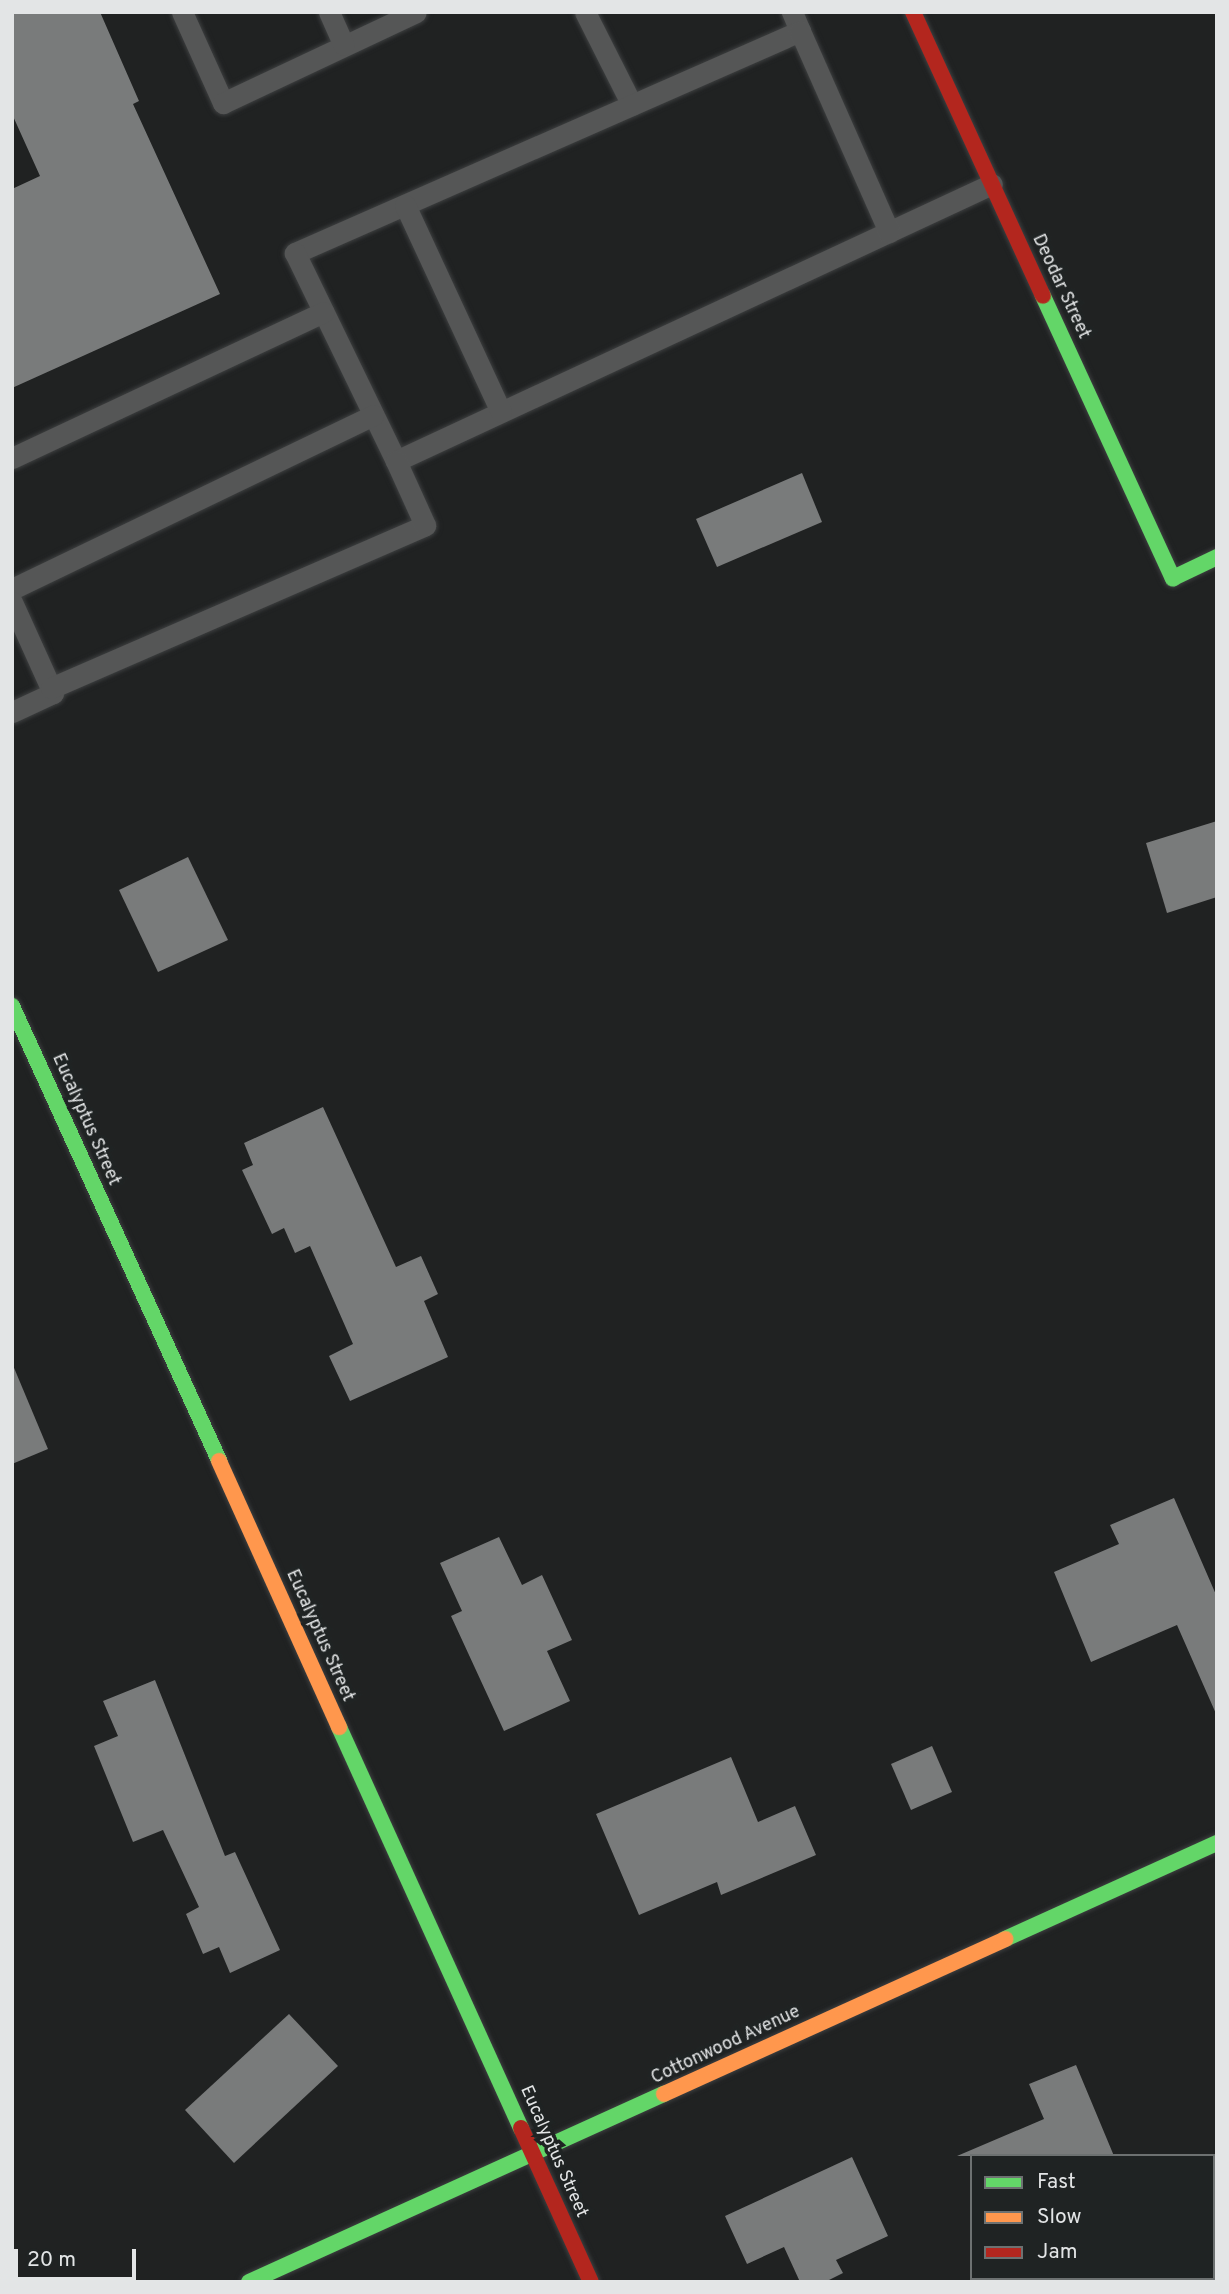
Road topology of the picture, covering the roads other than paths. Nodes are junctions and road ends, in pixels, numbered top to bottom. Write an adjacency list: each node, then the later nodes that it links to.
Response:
1 (182, 12): 7 (lane)
2 (329, 12): 7 (lane)
3 (416, 12): 7 (lane)
4 (585, 12): 8 (lane)
5 (913, 12): 9 (street, Deodar Street)
6 (796, 22): 8 (lane); 11 (lane)
7 (344, 46)
8 (632, 105): 10 (lane)
9 (992, 184): 11 (lane); 17 (street, Deodar Street)
10 (405, 205): 12 (lane); 13 (lane)
11 (890, 232): 13 (lane)
12 (324, 312): 14 (lane); 15 (lane)
13 (501, 412): 16 (lane)
14 (373, 415): 16 (lane); 18 (lane)
15 (12, 458)
16 (396, 461): 20 (lane)
17 (1217, 557)
18 (12, 589)
19 (12, 602): 20 (lane)
20 (51, 688): 21 (lane)
21 (12, 712)
22 (12, 1006): 24 (street, Eucalyptus Street)
23 (1217, 1843): 24 (street, Cottonwood Avenue)
24 (533, 2155): 25 (street, Cottonwood Avenue); 26 (street, Eucalyptus Street)
25 (249, 2282)
26 (591, 2282)

